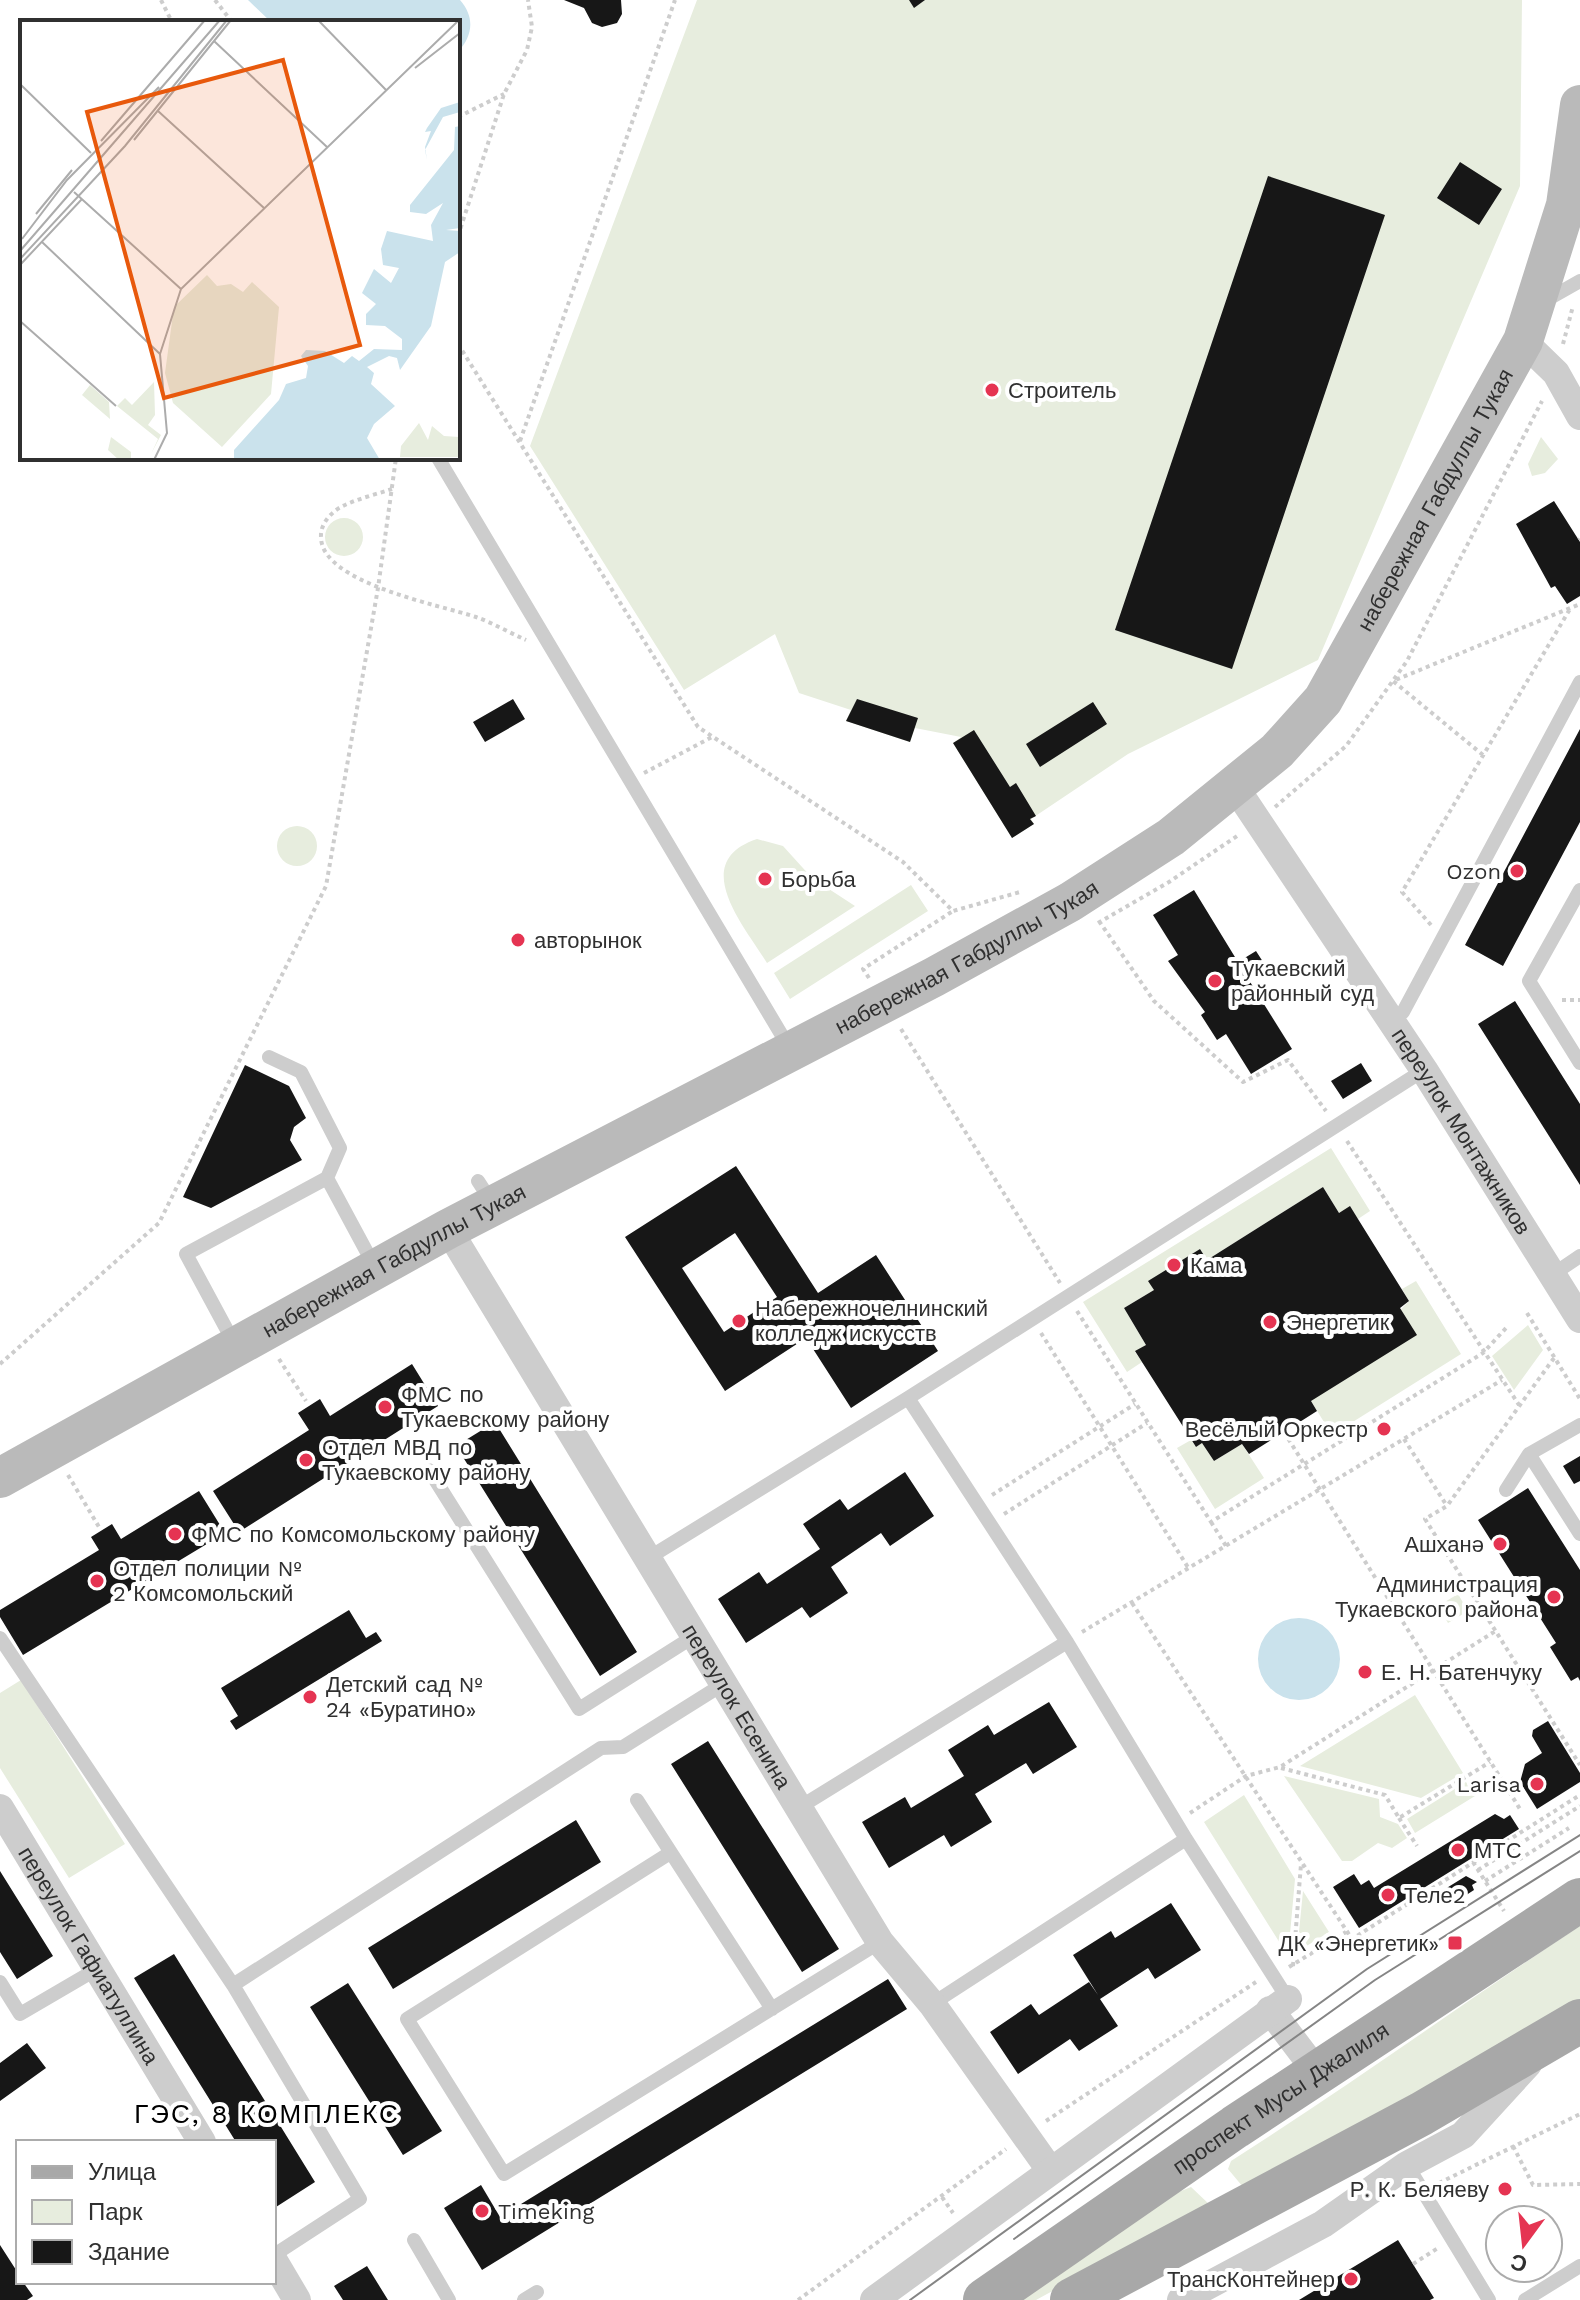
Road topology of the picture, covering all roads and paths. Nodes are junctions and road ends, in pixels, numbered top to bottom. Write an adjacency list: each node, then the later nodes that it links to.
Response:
1 (161, 0): 5 (path)
2 (215, 0): 6 (path)
3 (528, 0): 7 (path)
4 (675, 0): 15 (path)
5 (171, 20)
6 (230, 20)
7 (504, 94): 9 (path); 10 (path)
8 (1580, 105): 12 (main road, набережная Габдуллы Тукая)
9 (460, 116)
10 (460, 230)
11 (1580, 281): 12 (lane)
12 (1529, 323): 14 (street); 26 (main road, набережная Габдуллы Тукая)
13 (460, 347): 15 (path)
14 (1580, 416)
15 (520, 441): 24 (path)
16 (396, 460): 18 (path)
17 (439, 460): 32 (lane)
18 (392, 489): 19 (path); 19 (path)
19 (378, 588): 22 (path); 51 (path)
20 (1580, 604): 21 (path)
21 (1570, 609): 25 (path); 25 (path)
22 (535, 645)
23 (1580, 682): 29 (lane)
24 (698, 727)
25 (1483, 755): 29 (path)
26 (1235, 787): 30 (main road, набережная Габдуллы Тукая); 35 (street, переулок Монтажников)
27 (1580, 890): 34 (lane)
28 (953, 911): 30 (path)
29 (1443, 938): 31 (lane)
30 (885, 1003): 32 (main road, набережная Габдуллы Тукая); 42 (path)
31 (1403, 1012)
32 (791, 1051): 38 (main road, набережная Габдуллы Тукая)
33 (269, 1057): 37 (lane)
34 (1580, 1063)
35 (1424, 1070): 36 (lane); 41 (street, переулок Монтажников)
36 (1336, 1124): 42 (lane); 48 (path)
37 (327, 1178): 40 (lane); 47 (lane)
38 (448, 1229): 40 (main road, набережная Габдуллы Тукая); 78 (street, переулок Есенина)
39 (1580, 1256): 41 (lane)
40 (376, 1269): 47 (main road, набережная Габдуллы Тукая)
41 (1552, 1275): 44 (street, переулок Монтажников)
42 (1068, 1296): 45 (lane); 56 (path)
43 (1527, 1313): 49 (path)
44 (1580, 1319)
45 (1033, 1320): 53 (lane); 60 (path)
46 (1506, 1328): 48 (path)
47 (236, 1347): 67 (main road, набережная Габдуллы Тукая)
48 (1483, 1353): 52 (path); 65 (path)
49 (1554, 1358): 54 (path); 57 (path)
50 (279, 1359): 55 (path)
51 (0, 1364)
52 (1502, 1380): 57 (path); 62 (path)
53 (908, 1398): 71 (lane); 78 (lane)
54 (1580, 1399)
55 (306, 1401)
56 (1135, 1404): 58 (path); 60 (path)
57 (1519, 1405): 72 (path)
58 (1147, 1423): 63 (path); 73 (path)
59 (1580, 1425): 64 (lane)
60 (1099, 1427): 63 (path); 71 (path)
61 (1284, 1432): 65 (path)
62 (1404, 1439): 69 (path); 72 (path)
63 (1111, 1447): 74 (path); 79 (path)
64 (1529, 1454): 70 (lane); 76 (lane)
65 (1305, 1465): 69 (path); 73 (path)
66 (429, 1470): 82 (lane)
67 (0, 1478)
68 (71, 1481): 75 (path)
69 (1321, 1489): 77 (path); 85 (path)
70 (1506, 1490)
71 (977, 1505): 74 (lane)
72 (1447, 1506): 81 (path)
73 (1211, 1522): 77 (path)
74 (989, 1524): 84 (lane)
75 (99, 1527)
76 (1580, 1534)
77 (1226, 1546): 79 (path)
78 (650, 1557): 82 (street, переулок Есенина)
79 (1189, 1569): 80 (path)
80 (1132, 1603): 84 (path); 90 (path)
81 (1497, 1630): 85 (path); 88 (path)
82 (697, 1635): 86 (street, переулок Есенина)
83 (0, 1638): 117 (lane)
84 (1067, 1642): 94 (lane); 98 (lane)
85 (1434, 1669): 87 (path); 89 (path)
86 (725, 1683): 94 (street, переулок Есенина); 117 (lane)
87 (1490, 1762): 96 (path); 97 (path)
88 (1580, 1765)
89 (1280, 1767): 90 (path); 97 (path)
90 (1246, 1776): 98 (path); 103 (path)
91 (1580, 1795): 104 (path)
92 (637, 1800): 102 (lane)
93 (1580, 1806): 105 (path)
94 (800, 1807): 111 (street, переулок Есенина)
95 (0, 1808): 114 (street, переулок Гафиатуллина)
96 (1520, 1809)
97 (1399, 1818): 101 (path)
98 (1178, 1821): 100 (lane)
99 (1569, 1828): 106 (path)
100 (1186, 1839): 115 (lane); 118 (lane)
101 (1417, 1846)
102 (670, 1853): 120 (lane); 120 (lane)
103 (1301, 1862): 109 (path); 113 (path)
104 (1473, 1862): 105 (path); 110 (path)
105 (1478, 1870): 106 (path)
106 (1485, 1881): 108 (path)
107 (1580, 1900): 122 (main road, проспект Мусы Джалиля)
108 (1500, 1905)
109 (1346, 1932): 110 (path); 113 (path)
110 (1352, 1939): 112 (path)
111 (880, 1942): 118 (street, переулок Есенина); 120 (lane)
112 (1382, 1951)
113 (1293, 1966): 115 (path)
114 (97, 1969): 116 (lane); 126 (street, переулок Гафиатуллина)
115 (1270, 1973): 119 (lane); 125 (path)
116 (0, 1982)
117 (233, 1985): 135 (lane)
118 (932, 2004): 125 (street, переулок Есенина)
119 (1279, 2005): 122 (street); 129 (street)
120 (772, 2009)
121 (1565, 2031): 128 (street); 132 (main road)
122 (1317, 2072): 124 (main road, проспект Мусы Джалиля)
123 (1580, 2114): 127 (path)
124 (1235, 2127): 132 (main road); 143 (main road, проспект Мусы Джалиля)
125 (1026, 2135): 129 (street, переулок Есенина); 141 (path)
126 (201, 2140)
127 (1513, 2146): 130 (path); 131 (path)
128 (1407, 2165): 131 (lane); 145 (street)
129 (1050, 2170): 142 (street)
130 (1580, 2184)
131 (1422, 2192): 134 (lane)
132 (1268, 2198): 144 (main road)
133 (414, 2240): 140 (lane)
134 (1452, 2240): 137 (path); 146 (lane)
135 (276, 2254)
136 (276, 2264): 139 (street)
137 (1413, 2264)
138 (1580, 2266): 147 (lane)
139 (297, 2300)
140 (449, 2300)
141 (798, 2300)
142 (874, 2300)
143 (985, 2300)
144 (1072, 2300)
145 (1181, 2300)
146 (1489, 2300)
147 (1525, 2300)

